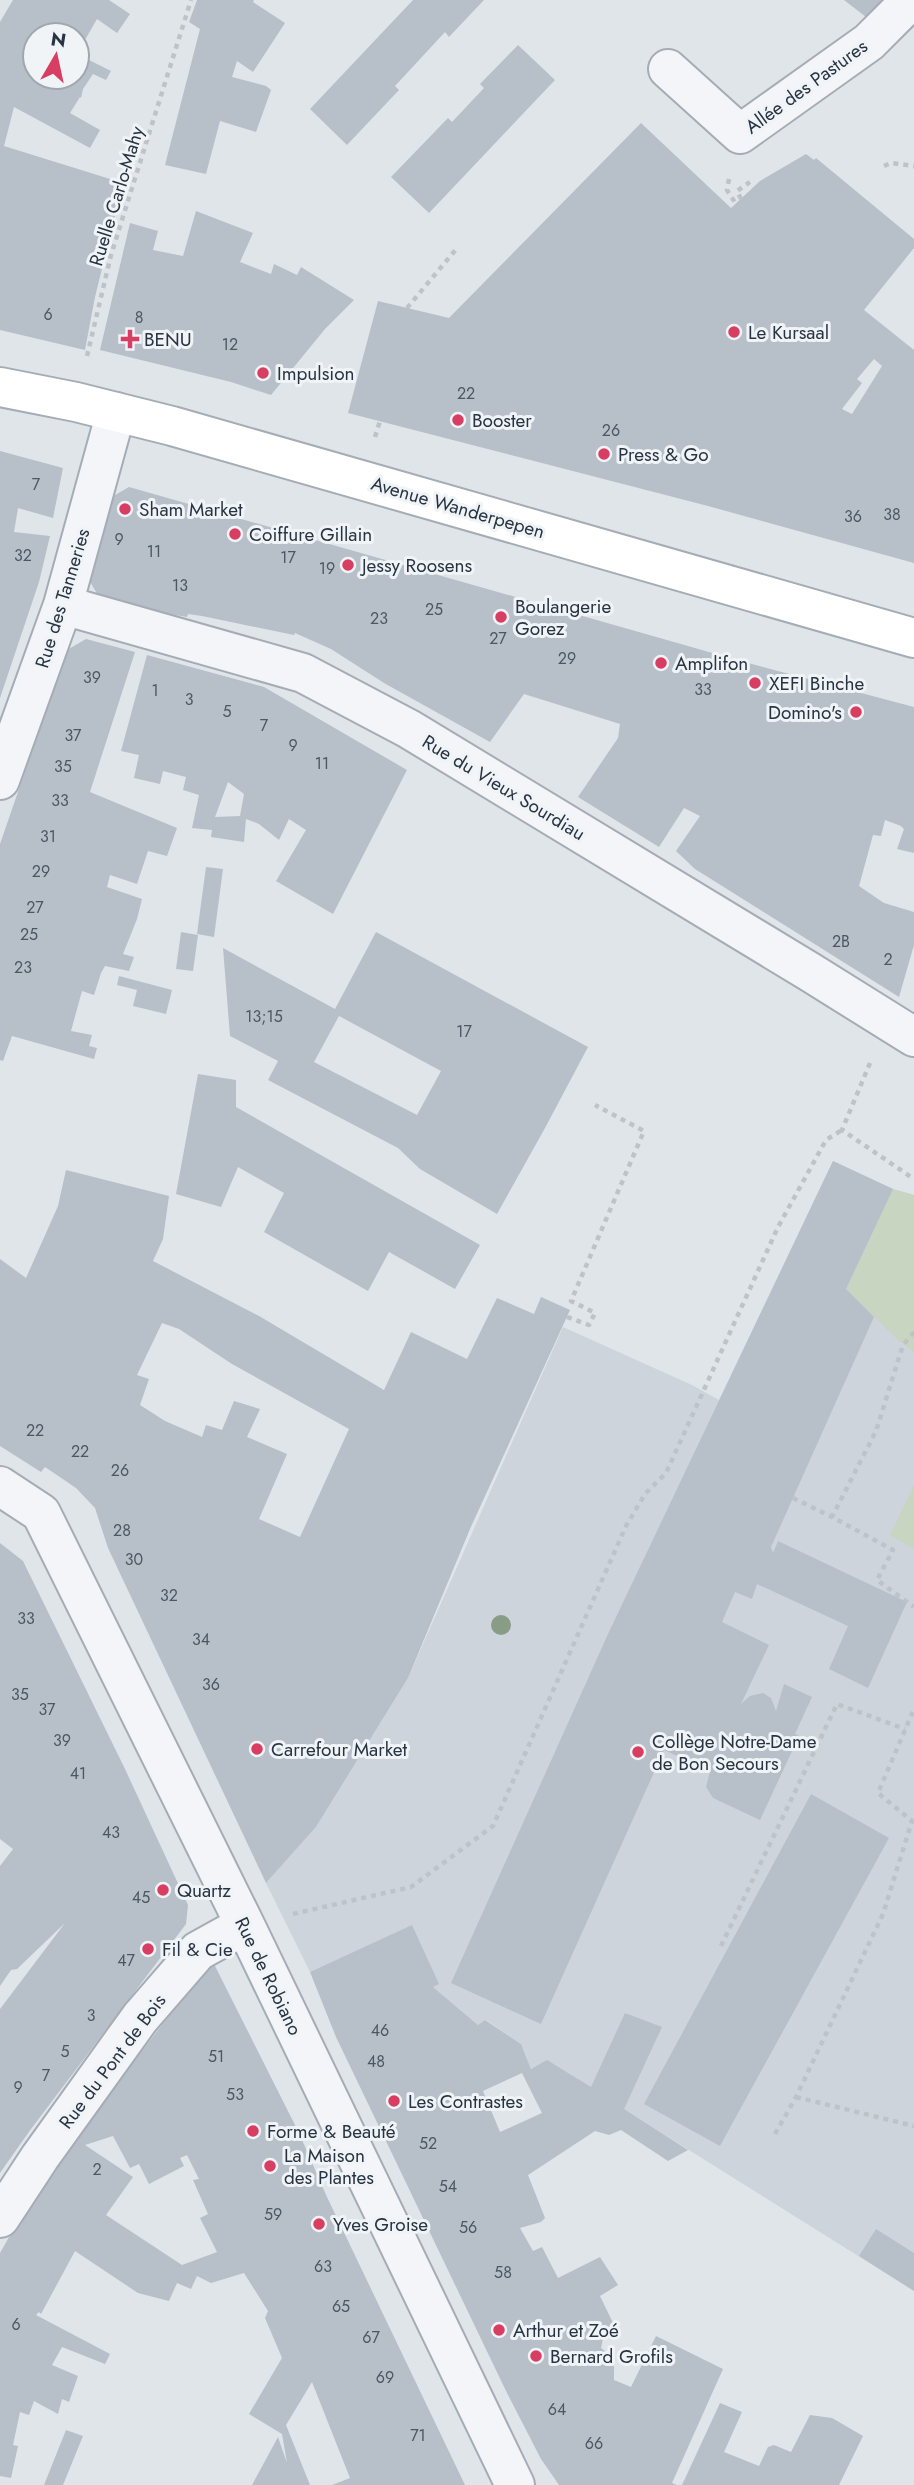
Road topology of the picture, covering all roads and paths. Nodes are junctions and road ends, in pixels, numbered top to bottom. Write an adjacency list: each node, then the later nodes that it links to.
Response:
1 (191, 0): 9 (path, Ruelle Carlo-Mahy)
2 (911, 0): 3 (street, Allée des Pastures)
3 (668, 69)
4 (884, 166): 5 (path)
5 (914, 166)
6 (458, 247): 7 (path)
7 (407, 308)
8 (0, 387): 9 (main road, Avenue Wanderpepen)
9 (76, 402): 10 (main road, Avenue Wanderpepen)
10 (116, 412): 11 (street, Rue des Tanneries); 12 (main road, Avenue Wanderpepen)
11 (63, 605): 13 (street, Rue des Tanneries); 14 (street, Rue du Vieux Sourdiau)
12 (914, 638)
13 (0, 780)
14 (901, 1029): 16 (path)
15 (595, 1105): 18 (path)
16 (842, 1130): 17 (path); 26 (path)
17 (914, 1179)
18 (567, 1317)
19 (914, 1332): 22 (path)
20 (0, 1486): 26 (street, Rue de Robiano)
21 (793, 1498): 22 (path)
22 (832, 1517): 23 (path)
23 (914, 1607)
24 (914, 1709): 25 (path)
25 (905, 1729): 27 (path); 28 (path)
26 (244, 1925): 31 (street, Rue du Pont de Bois); 32 (street, Rue de Robiano)
27 (721, 1947)
28 (796, 2097): 29 (path); 30 (path)
29 (914, 2126)
30 (775, 2134)
31 (0, 2218)
32 (515, 2485)

